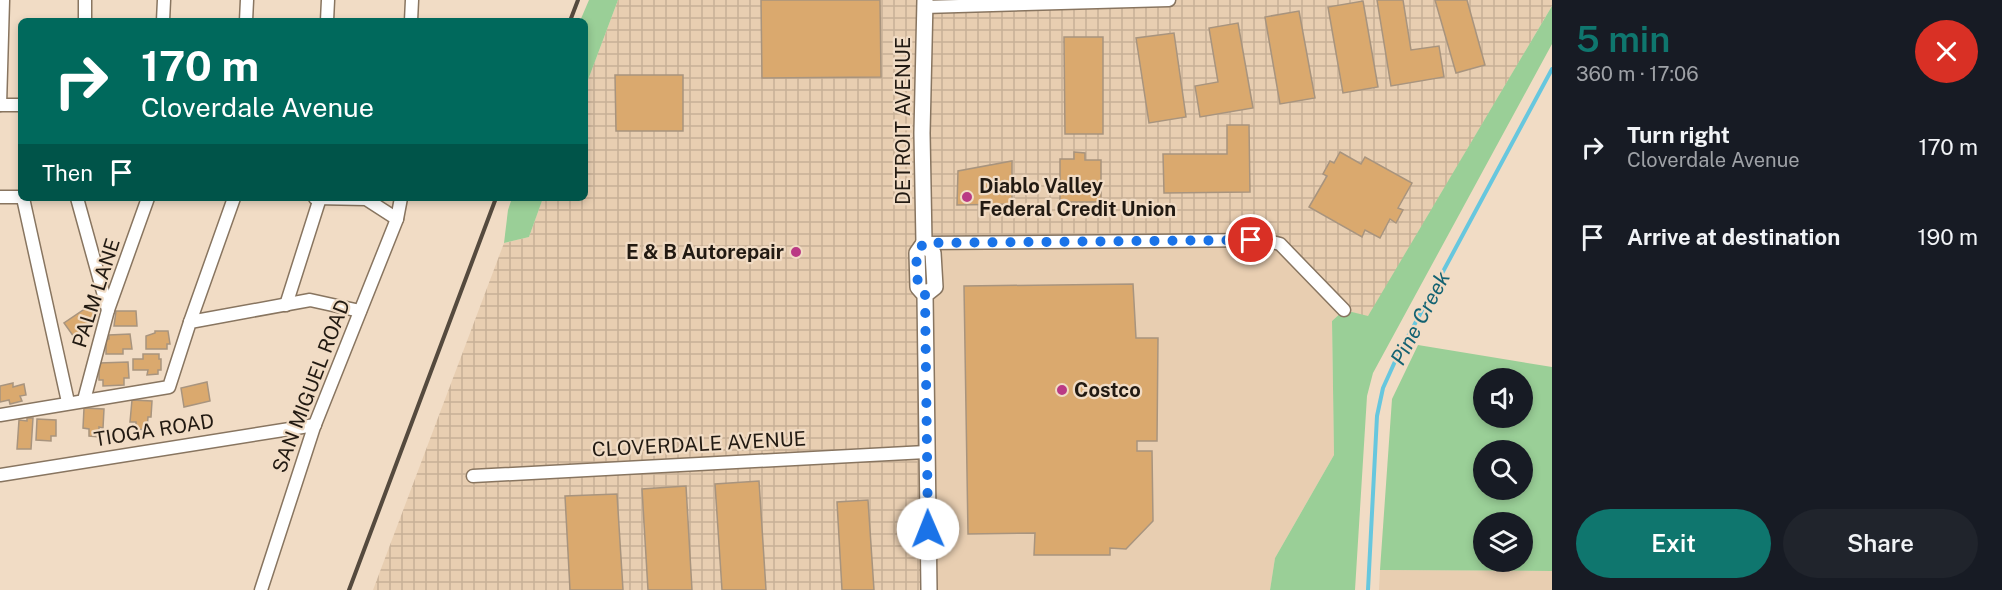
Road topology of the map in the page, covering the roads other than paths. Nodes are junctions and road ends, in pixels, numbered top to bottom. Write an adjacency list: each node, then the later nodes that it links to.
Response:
1 (3, 0): 14 (street)
2 (85, 0): 9 (street)
3 (164, 0): 10 (street)
4 (247, 0): 11 (street)
5 (328, 0): 12 (street)
6 (412, 0): 13 (street)
7 (1169, 0): 8 (street)
8 (925, 4): 26 (street, DETROIT AVENUE)
9 (85, 18)
10 (163, 18)
11 (246, 18)
12 (327, 18)
13 (411, 18)
14 (0, 105): 15 (street)
15 (18, 105)
16 (0, 196): 17 (street)
17 (18, 198)
18 (23, 201): 33 (street)
19 (78, 201): 28 (street)
20 (147, 201): 28 (street, PALM LANE)
21 (233, 201): 31 (street)
22 (319, 201): 27 (street)
23 (369, 201): 25 (street)
24 (400, 201): 25 (street, SAN MIGUEL ROAD)
25 (397, 219): 30 (street, SAN MIGUEL ROAD)
26 (924, 243): 29 (street); 36 (street, DETROIT AVENUE)
27 (286, 305): 30 (street); 31 (street)
28 (108, 310): 32 (street, PALM LANE)
29 (1344, 310)
30 (360, 311): 35 (street, SAN MIGUEL ROAD)
31 (190, 322): 32 (street)
32 (84, 400): 33 (street)
33 (68, 402): 34 (street)
34 (0, 415)
35 (315, 425): 37 (street, TIOGA ROAD); 39 (street, SAN MIGUEL ROAD)
36 (926, 452): 38 (street, CLOVERDALE AVENUE); 40 (street, DETROIT AVENUE)
37 (0, 475)
38 (473, 476)
39 (261, 590)
40 (929, 590)

